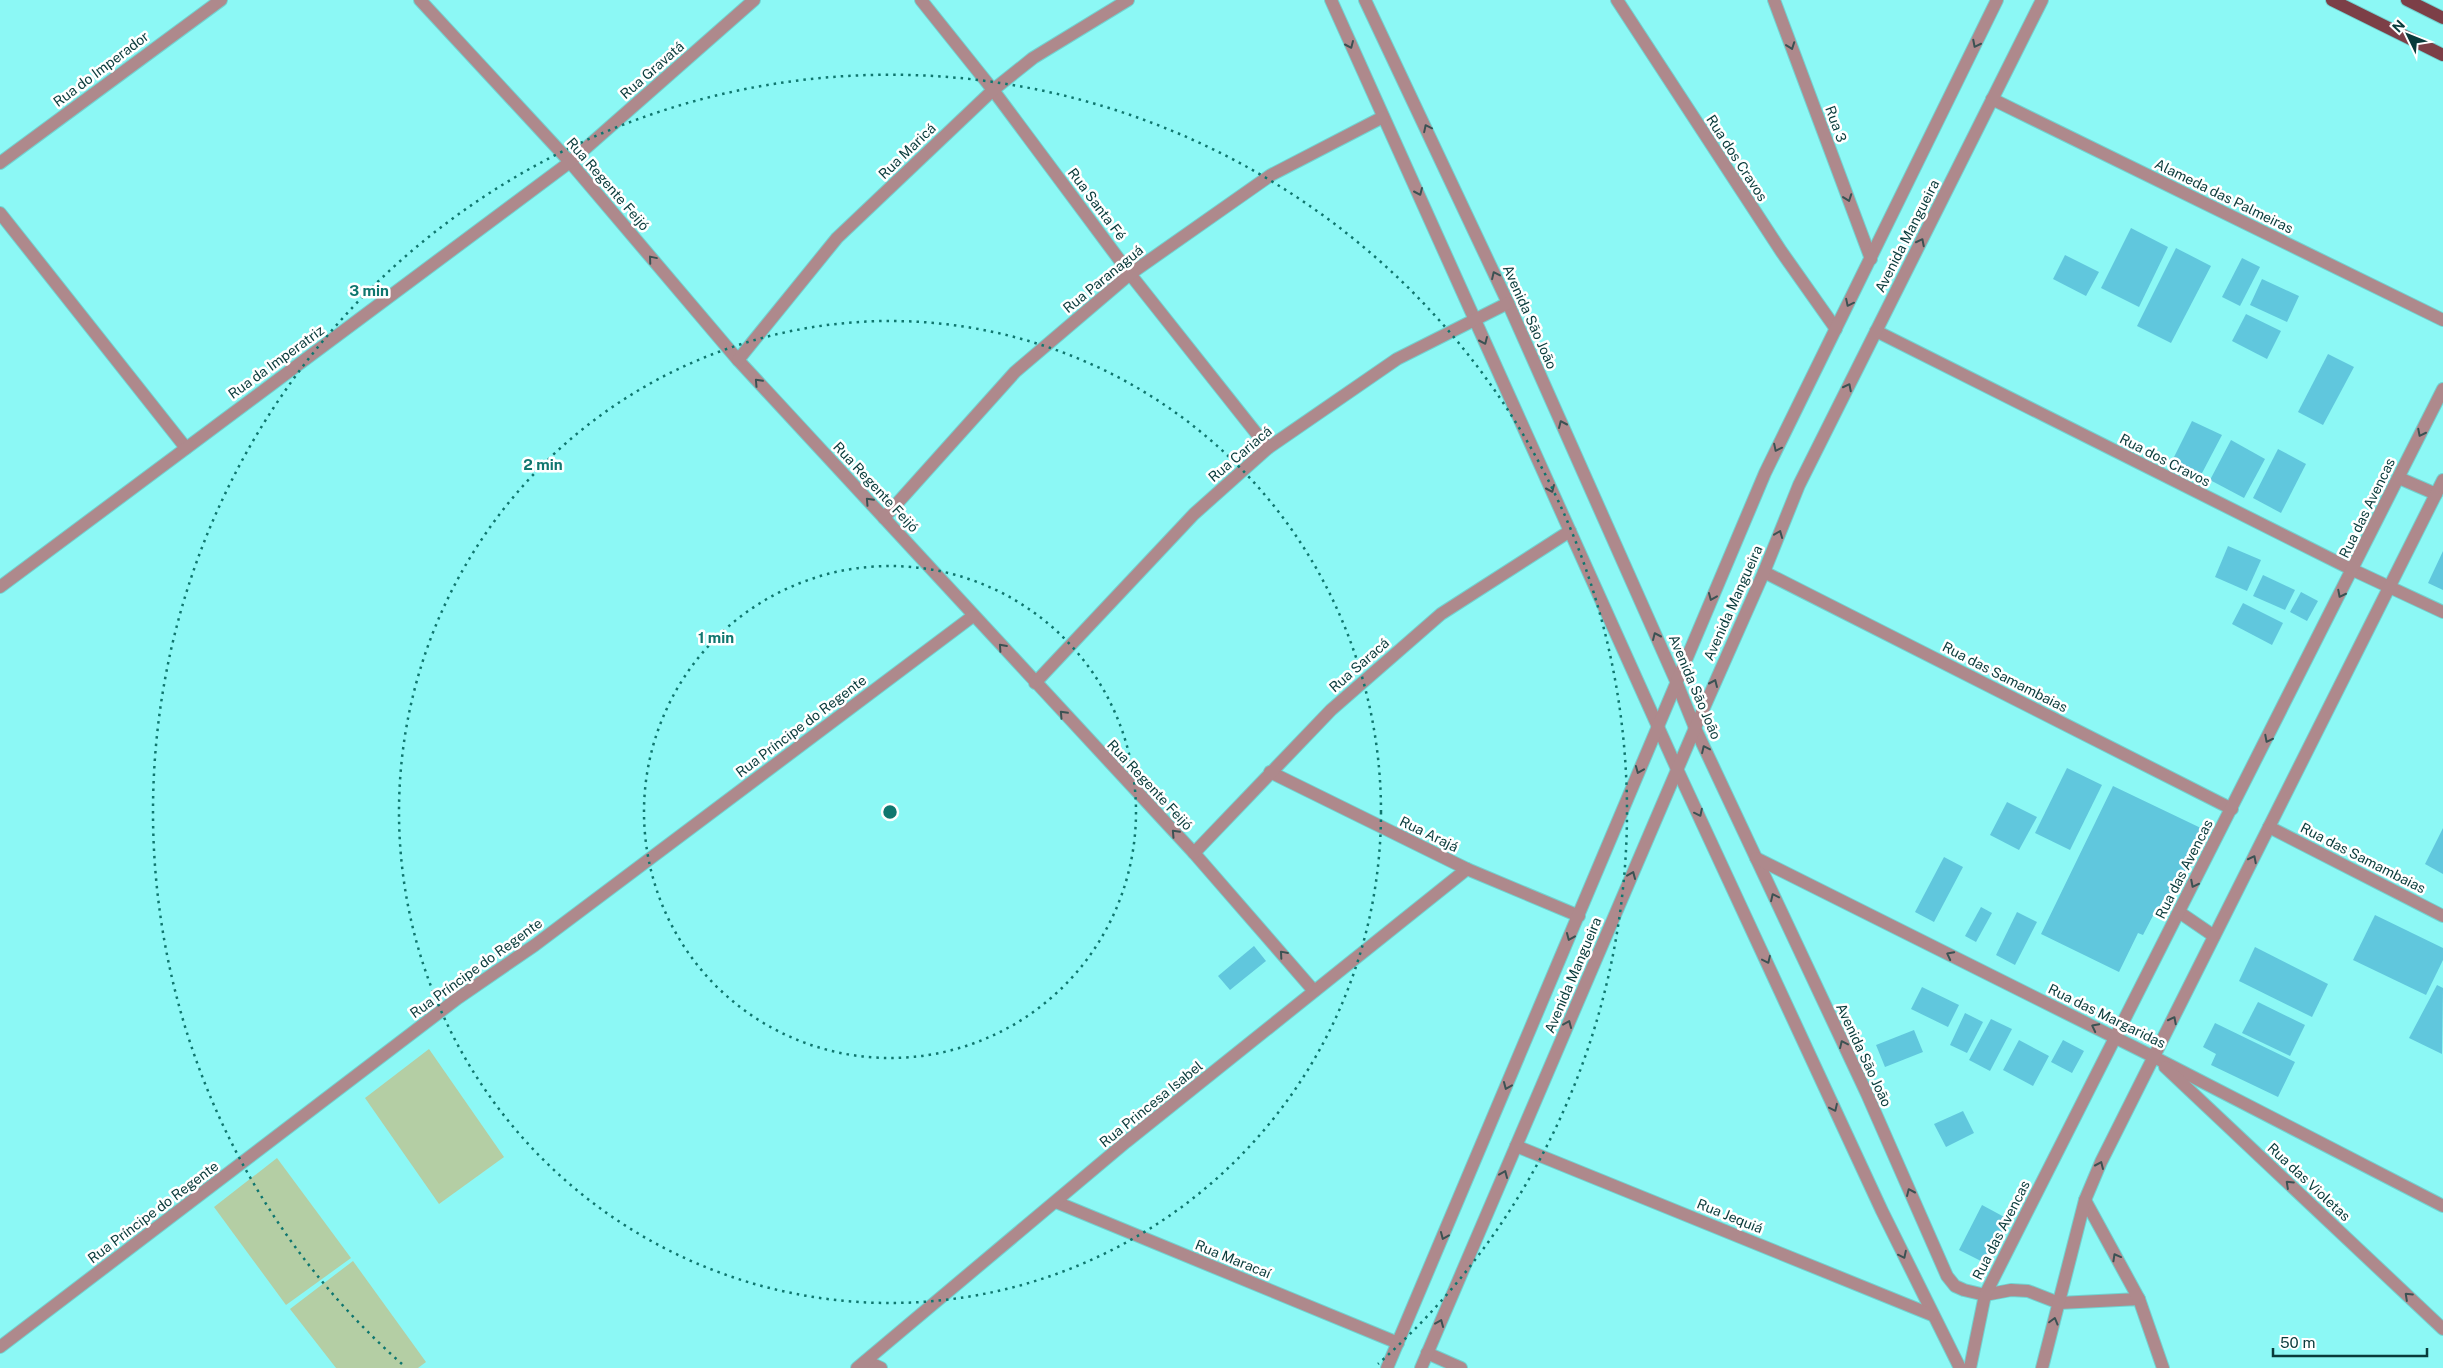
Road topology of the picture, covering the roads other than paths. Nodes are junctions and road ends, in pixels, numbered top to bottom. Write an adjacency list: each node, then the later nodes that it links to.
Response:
1 (198, 0): 15 (street)
2 (221, 0): 15 (street, Rua do Imperador)
3 (420, 0): 21 (street, Rua Regente Feijó)
4 (754, 0): 21 (street, Rua Gravatá)
5 (921, 0): 18 (street, Rua Santa Fé)
6 (1128, 0): 18 (street, Rua Maricá)
7 (1331, 0): 20 (street, one-way to 20)
8 (1366, 0): 26 (street, Avenida São João, one-way to 8)
9 (1617, 0): 29 (street, Rua dos Cravos)
10 (1774, 0): 24 (street, Rua 3, one-way to 24)
11 (1997, 0): 24 (street, Avenida Mangueira, one-way to 24)
12 (2042, 0): 19 (street, Avenida Mangueira)
13 (2332, 0): 17 (main road)
14 (2406, 0): 16 (main road)
15 (206, 10): 22 (street, Rua do Imperador)
16 (2443, 18)
17 (2443, 55)
18 (993, 90): 25 (street, Rua Santa Fé); 31 (street, Rua Maricá)
19 (1992, 99): 28 (street, Alameda das Palmeiras); 30 (street, Avenida Mangueira, one-way to 19)
20 (1383, 117): 25 (street, Rua Paranaguá); 27 (street, one-way to 27)
21 (570, 162): 31 (street, Rua Regente Feijó, one-way to 21); 33 (street, Rua da Imperatriz)
22 (0, 163)
23 (0, 213): 33 (street)
24 (1871, 259): 29 (street, Avenida Mangueira, one-way to 29)
25 (1130, 274): 34 (street, Rua Santa Fé); 38 (street, Rua Paranaguá)
26 (1508, 303): 27 (street, Rua Cariacá); 46 (street, Avenida São João, one-way to 26)
27 (1475, 319): 34 (street, Rua Cariacá); 39 (street, one-way to 39)
28 (2443, 320)
29 (1836, 329): 46 (street, Avenida Mangueira, one-way to 46)
30 (1876, 331): 40 (street, Rua dos Cravos); 41 (street, Avenida Mangueira, one-way to 30)
31 (738, 360): 38 (street, Rua Regente Feijó, one-way to 31)
32 (2443, 389): 35 (street, Rua das Avencas, one-way to 35)
33 (186, 448): 42 (street, Rua da Imperatriz)
34 (1268, 448): 47 (street, Rua Cariacá)
35 (2399, 478): 37 (street); 40 (street, Rua das Avencas)
36 (2443, 480): 37 (street)
37 (2436, 494): 43 (street)
38 (884, 518): 45 (street, Rua Regente Feijó)
39 (1570, 531): 48 (street); 51 (street, Rua Saracá)
40 (2353, 570): 43 (street, Rua dos Cravos); 52 (street, Rua das Avencas, one-way to 52)
41 (1764, 572): 49 (street, Avenida Mangueira, one-way to 41); 52 (street, Rua das Samambaias)
42 (0, 587)
43 (2389, 588): 44 (street, Rua dos Cravos); 53 (street)
44 (2443, 612)
45 (973, 616): 47 (street, Rua Regente Feijó, one-way to 45); 74 (street, Rua Príncipe do Regente)
46 (1676, 681): 48 (street, Avenida Mangueira); 49 (street, Avenida São João)
47 (1035, 683): 54 (street, Rua Regente Feijó, one-way to 47)
48 (1658, 725): 50 (street); 58 (street, Avenida Mangueira, one-way to 58)
49 (1695, 728): 50 (street, Avenida Mangueira); 55 (street, Avenida São João, one-way to 49)
50 (1677, 769): 64 (street, Avenida Mangueira, one-way to 50); 71 (street, one-way to 71)
51 (1270, 772): 54 (street, Rua Saracá); 56 (street, Rua Arajá)
52 (2232, 809): 57 (street, Rua das Avencas, one-way to 57)
53 (2269, 827): 59 (street, Rua das Samambaias); 60 (street, one-way to 53)
54 (1194, 853): 61 (street, Rua Regente Feijó, one-way to 54)
55 (1756, 858): 62 (street, Rua das Margaridas, one-way to 55); 68 (street, Avenida São João, one-way to 55)
56 (1468, 869): 58 (street, Rua Arajá); 61 (street, Rua Princesa Isabel)
57 (2179, 912): 60 (street); 62 (street, Rua das Avencas)
58 (1579, 916): 73 (street, Avenida Mangueira, one-way to 73)
59 (2443, 916)
60 (2214, 936): 63 (street, one-way to 60)
61 (1314, 991): 66 (street, Rua Princesa Isabel)
62 (2114, 1037): 63 (street, Rua das Margaridas); 68 (street, Rua das Avencas)
63 (2154, 1056): 65 (street, one-way to 63); 67 (street, Rua das Margaridas); 72 (street, Rua das Violetas, one-way to 63)
64 (1516, 1146): 71 (street, Rua Jequiá); 75 (street, Avenida Mangueira, one-way to 64)
65 (2085, 1200): 69 (street, one-way to 65); 70 (street)
66 (1056, 1202): 73 (street, Rua Maracaí); 76 (street, Rua Princesa Isabel)
67 (2443, 1206)
68 (1985, 1295): 70 (street, Avenida São João); 82 (street, Rua das Avencas)
69 (2139, 1299): 70 (street); 84 (street)
70 (2059, 1303): 83 (street, one-way to 70)
71 (1932, 1315): 81 (street)
72 (2443, 1329)
73 (1398, 1343): 78 (street, Avenida Mangueira)
74 (0, 1347)
75 (1427, 1354): 79 (street, Avenida Mangueira); 80 (street)
76 (862, 1365): 77 (street)
77 (881, 1368)
78 (1387, 1368)
79 (1421, 1368)
80 (1461, 1368)
81 (1960, 1368)
82 (1970, 1368)
83 (2042, 1368)
84 (2163, 1368)

